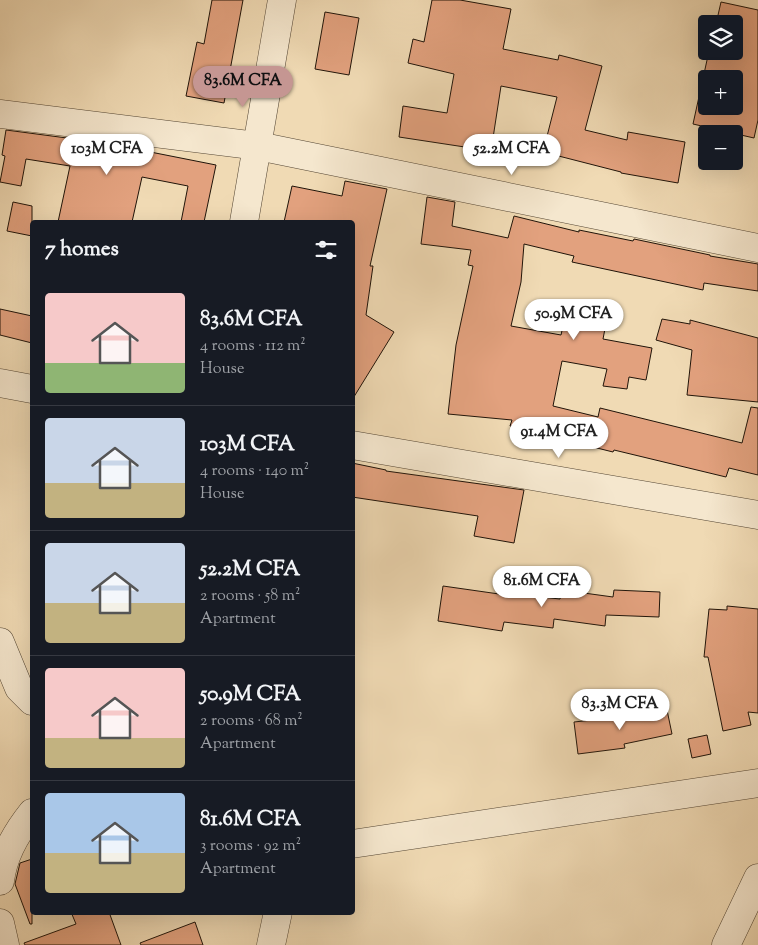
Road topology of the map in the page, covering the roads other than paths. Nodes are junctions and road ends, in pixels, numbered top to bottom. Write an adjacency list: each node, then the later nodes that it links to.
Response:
1 (282, 0): 3 (street)
2 (0, 114): 3 (street)
3 (258, 146): 4 (street); 5 (street)
4 (244, 220)
5 (758, 248)
6 (0, 383): 7 (street)
7 (30, 389)
8 (355, 446): 9 (street)
9 (758, 515)
10 (0, 642): 11 (street)
11 (30, 699)
12 (758, 783): 15 (street)
13 (30, 814): 14 (street)
14 (8, 829): 17 (street)
15 (355, 844)
16 (758, 878): 22 (street)
17 (0, 881)
18 (277, 915): 21 (street)
19 (0, 923): 20 (street)
20 (5, 945)
21 (272, 945)
22 (726, 945)

